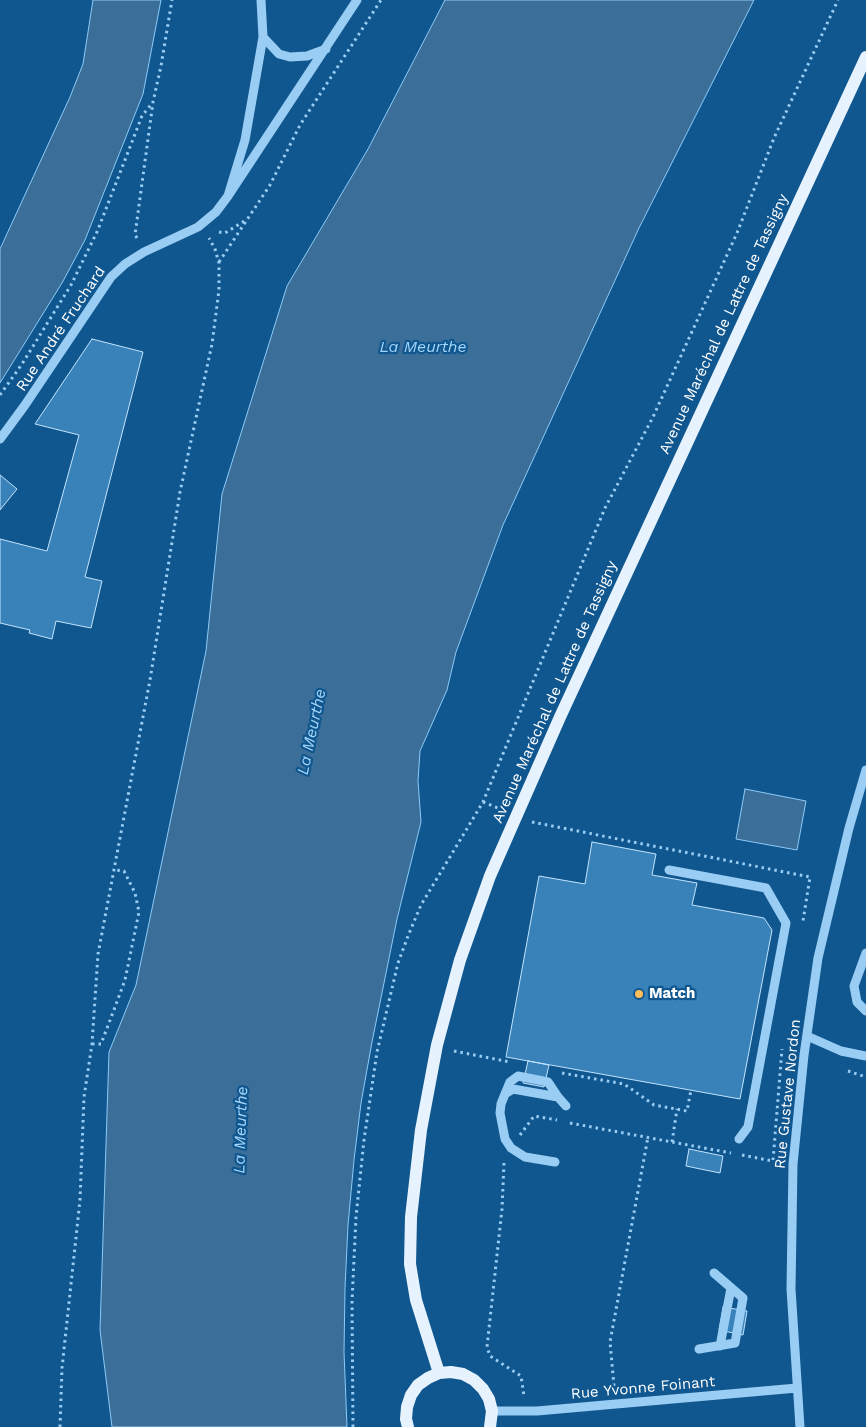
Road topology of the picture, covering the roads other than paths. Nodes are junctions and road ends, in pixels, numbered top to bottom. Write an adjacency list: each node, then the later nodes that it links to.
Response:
1 (260, 0): 3 (street, Rue André Fruchard)
2 (357, 0): 4 (street, Rue André Fruchard)
3 (263, 37): 4 (street); 6 (street, Rue André Fruchard)
4 (326, 49): 6 (street, Rue André Fruchard)
5 (866, 57): 23 (main road, Avenue Maréchal de Lattre de Tassigny)
6 (228, 196): 7 (street, Rue André Fruchard)
7 (0, 439)
8 (866, 770): 12 (street, Rue Gustave Nordon)
9 (669, 870): 17 (street)
10 (866, 953): 11 (street)
11 (866, 1011)
12 (807, 1036): 13 (street); 24 (street, Rue Gustave Nordon)
13 (866, 1056)
14 (505, 1094): 15 (street); 15 (street); 18 (street)
15 (558, 1097): 16 (street)
16 (566, 1106)
17 (739, 1139)
18 (555, 1162)
19 (714, 1272): 20 (street)
20 (731, 1288): 21 (street); 21 (street)
21 (720, 1346): 22 (street)
22 (699, 1350)
23 (439, 1373): 25 (main road); 26 (main road)
24 (797, 1388): 25 (street, Rue Yvonne Foinant); 28 (street, Rue Gustave Nordon)
25 (492, 1411): 27 (main road)
26 (408, 1427)
27 (490, 1427)
28 (800, 1427)

